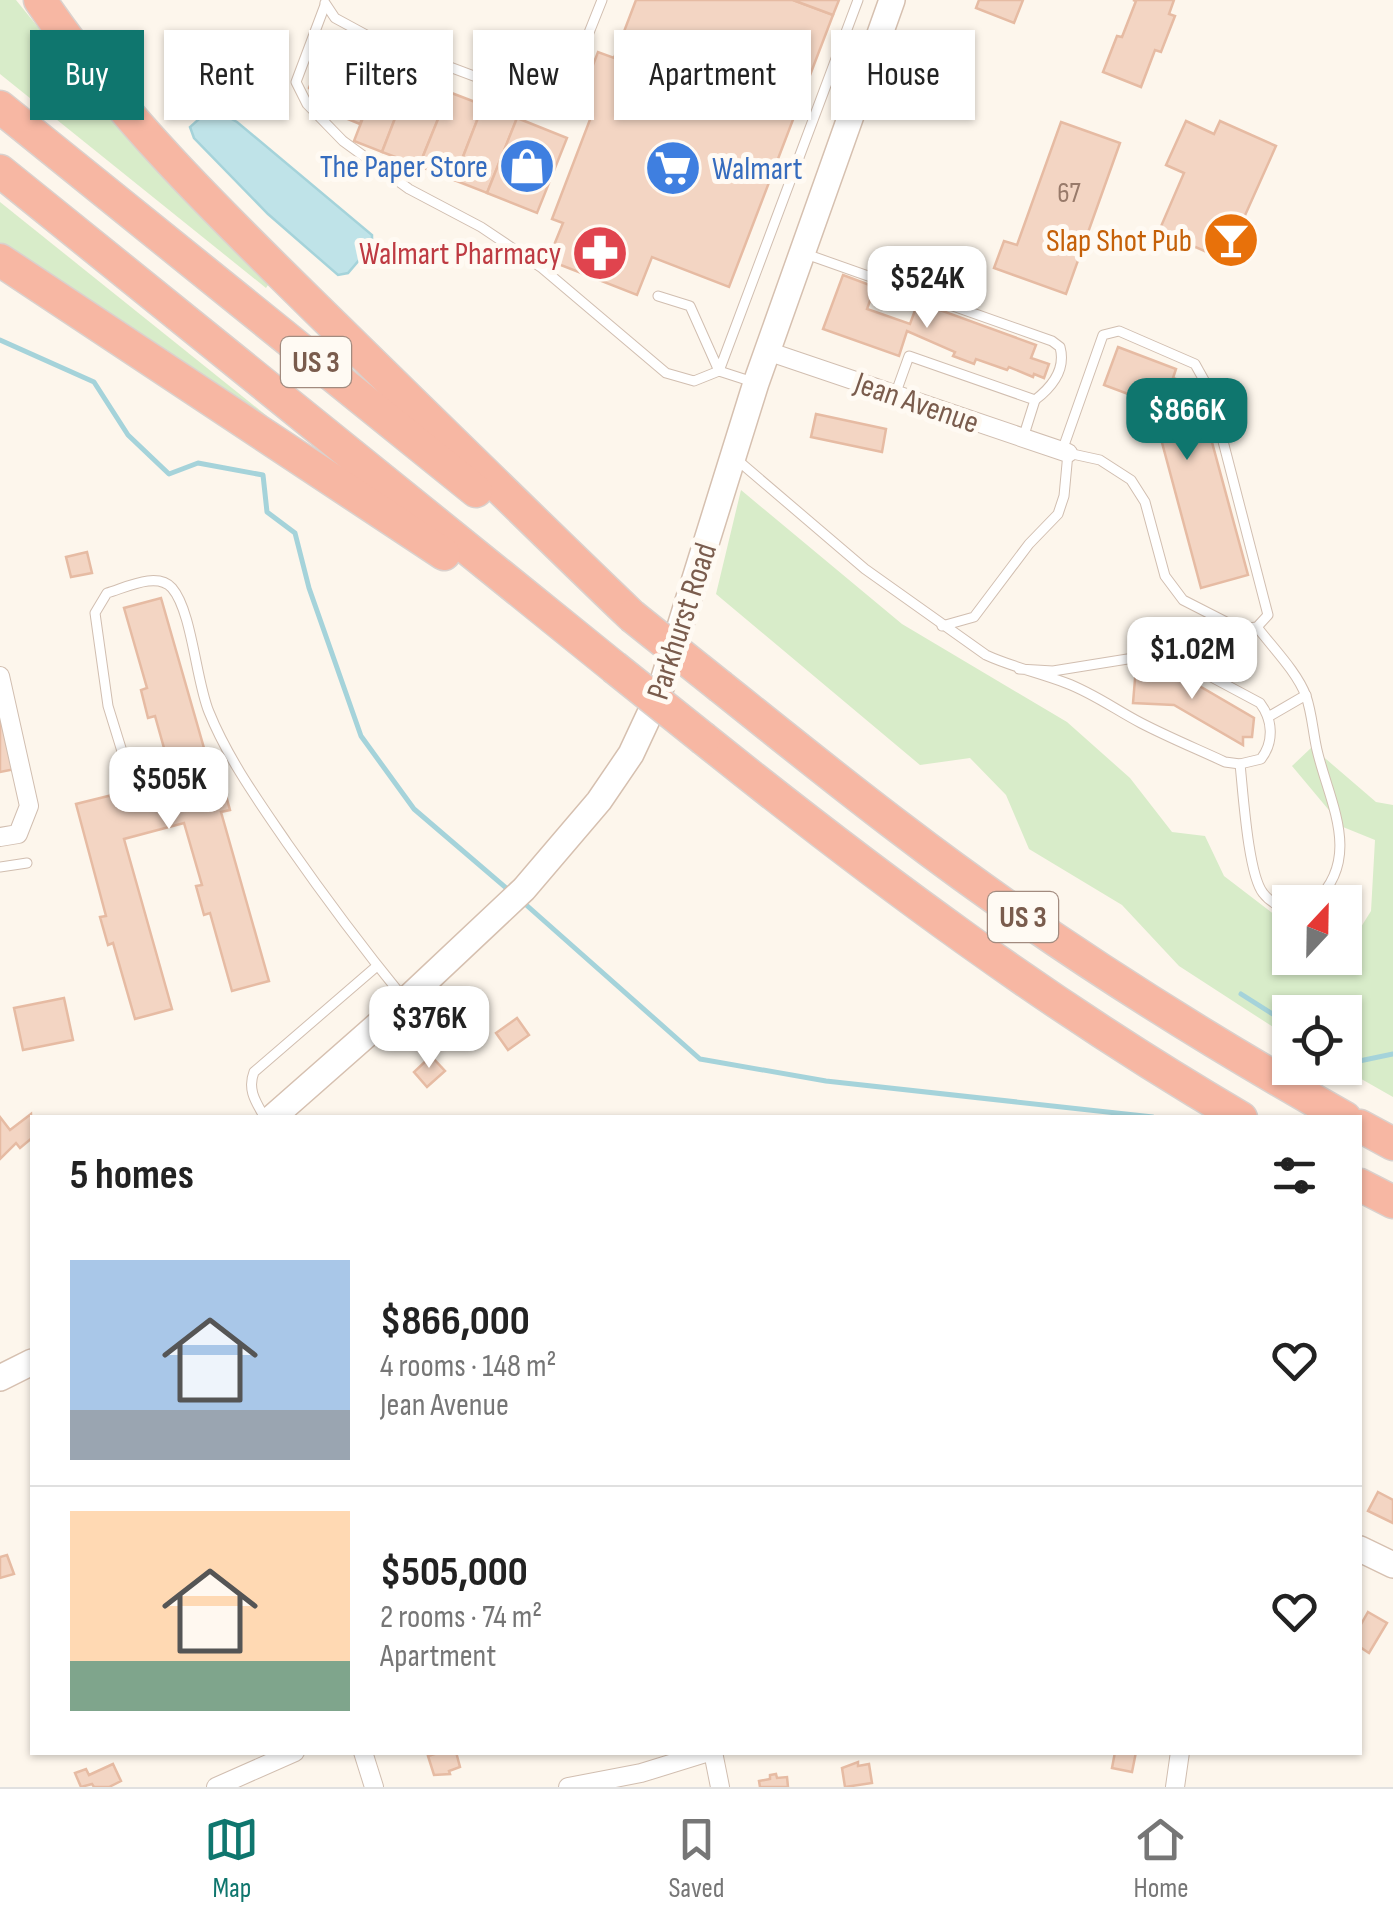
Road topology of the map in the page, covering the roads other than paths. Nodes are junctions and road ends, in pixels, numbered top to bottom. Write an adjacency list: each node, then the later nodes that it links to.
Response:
1 (40, 0): 19 (highway)
2 (602, 0): 5 (lane)
3 (858, 0): 12 (lane)
4 (888, 1): 8 (street, Parkhurst Road)
5 (325, 2): 12 (lane)
6 (0, 107): 19 (highway, US 3)
7 (0, 171): 22 (highway, US 3)
8 (802, 253): 11 (street, Parkhurst Road); 15 (lane)
9 (0, 260): 22 (highway)
10 (658, 296): 12 (lane)
11 (767, 352): 13 (street, Parkhurst Road); 14 (street, Jean Avenue)
12 (720, 371): 13 (lane)
13 (756, 383): 18 (street, Parkhurst Road)
14 (895, 395): 15 (lane); 16 (street, Jean Avenue)
15 (1035, 400): 16 (lane)
16 (1023, 438): 17 (street, Jean Avenue)
17 (1065, 452): 20 (lane); 21 (lane); 21 (lane)
18 (732, 456): 20 (lane); 35 (street, Parkhurst Road)
19 (632, 616): 39 (highway, US 3, bridge)
20 (942, 626): 23 (lane)
21 (1257, 627): 25 (lane)
22 (614, 667): 38 (highway, US 3, bridge)
23 (1019, 669): 26 (lane); 27 (lane)
24 (0, 676): 29 (street)
25 (1306, 695): 26 (lane); 32 (lane)
26 (1268, 717): 27 (lane)
27 (1240, 764): 33 (lane)
28 (128, 774): 34 (lane)
29 (0, 837)
30 (26, 863): 31 (lane)
31 (0, 867)
32 (1330, 885)
33 (1272, 901)
34 (378, 966): 35 (lane); 36 (lane)
35 (406, 1000): 37 (street, Parkhurst Road)
36 (267, 1115)
37 (272, 1115)
38 (1236, 1115)
39 (1340, 1115)
40 (1362, 1127): 41 (highway)
41 (1393, 1144)
42 (1362, 1186): 43 (highway)
43 (1393, 1202)
44 (30, 1363): 45 (street)
45 (0, 1378)
46 (1362, 1550): 47 (street)
47 (1393, 1564)
48 (288, 1755): 53 (street)
49 (364, 1755): 54 (street)
50 (700, 1755): 55 (street)
51 (712, 1755): 56 (street)
52 (1180, 1755): 57 (street)
53 (216, 1787)
54 (374, 1787)
55 (568, 1787)
56 (720, 1787)
57 (1175, 1787)

